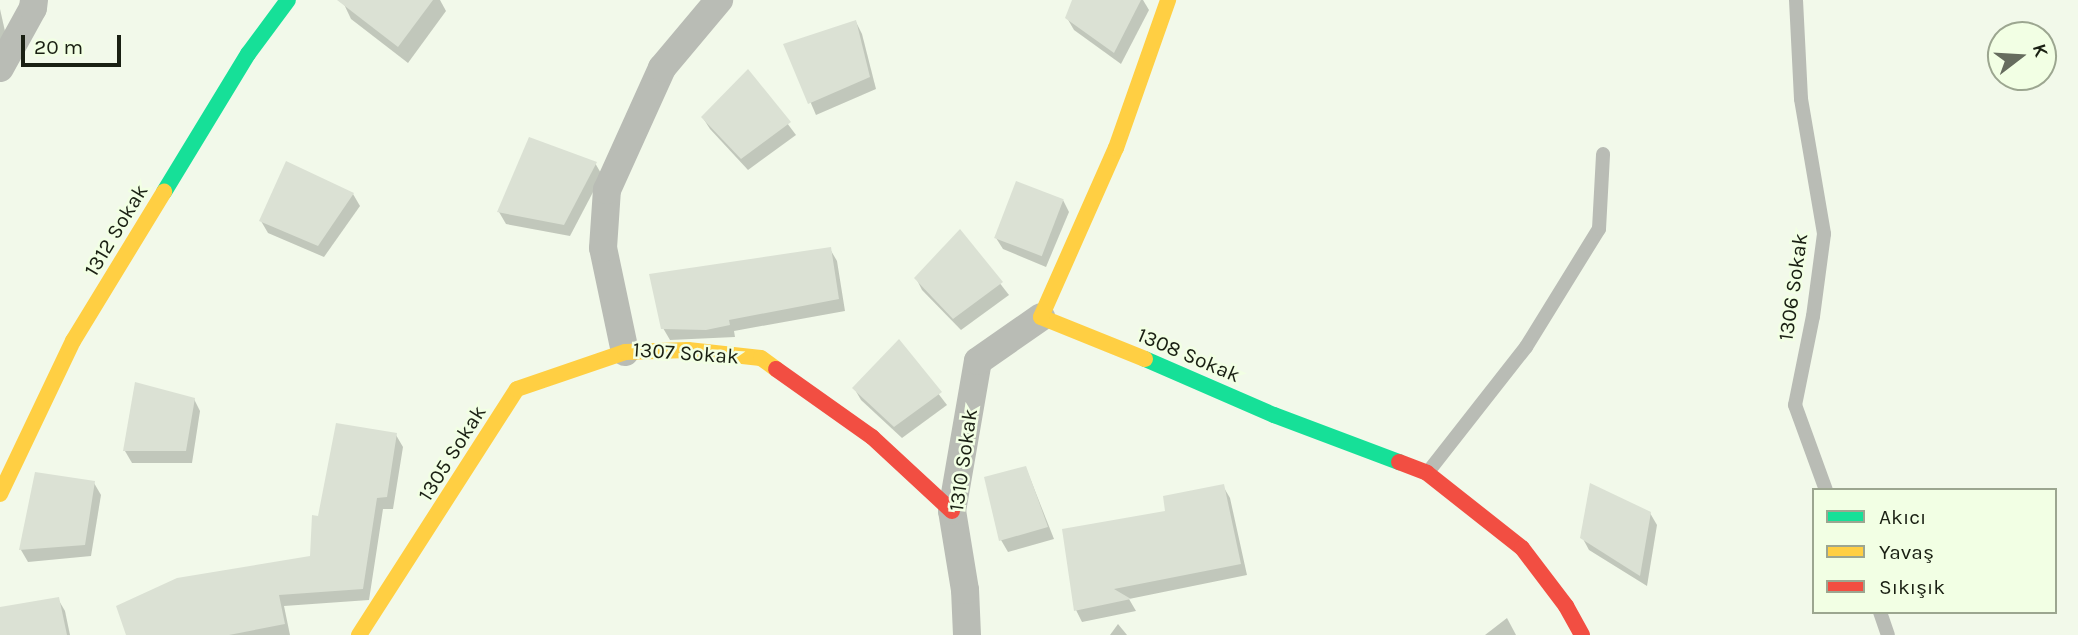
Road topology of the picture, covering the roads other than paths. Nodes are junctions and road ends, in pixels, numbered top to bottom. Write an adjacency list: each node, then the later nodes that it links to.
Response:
1 (34, 0): 6 (street)
2 (288, 0): 12 (street, 1312 Sokak)
3 (719, 0): 9 (street, 1307 Sokak)
4 (1168, 0): 8 (street)
5 (1796, 0): 11 (lane, 1306 Sokak)
6 (0, 68)
7 (1603, 154): 10 (lane)
8 (1041, 317): 10 (street, 1308 Sokak); 13 (street, 1310 Sokak)
9 (625, 352): 13 (street, 1307 Sokak); 15 (street, 1305 Sokak)
10 (1427, 473): 17 (street, 1308 Sokak)
11 (1825, 488)
12 (0, 494)
13 (952, 511): 16 (street, 1310 Sokak)
14 (1882, 614): 18 (lane)
15 (359, 635)
16 (967, 635)
17 (1581, 635)
18 (1888, 635)

